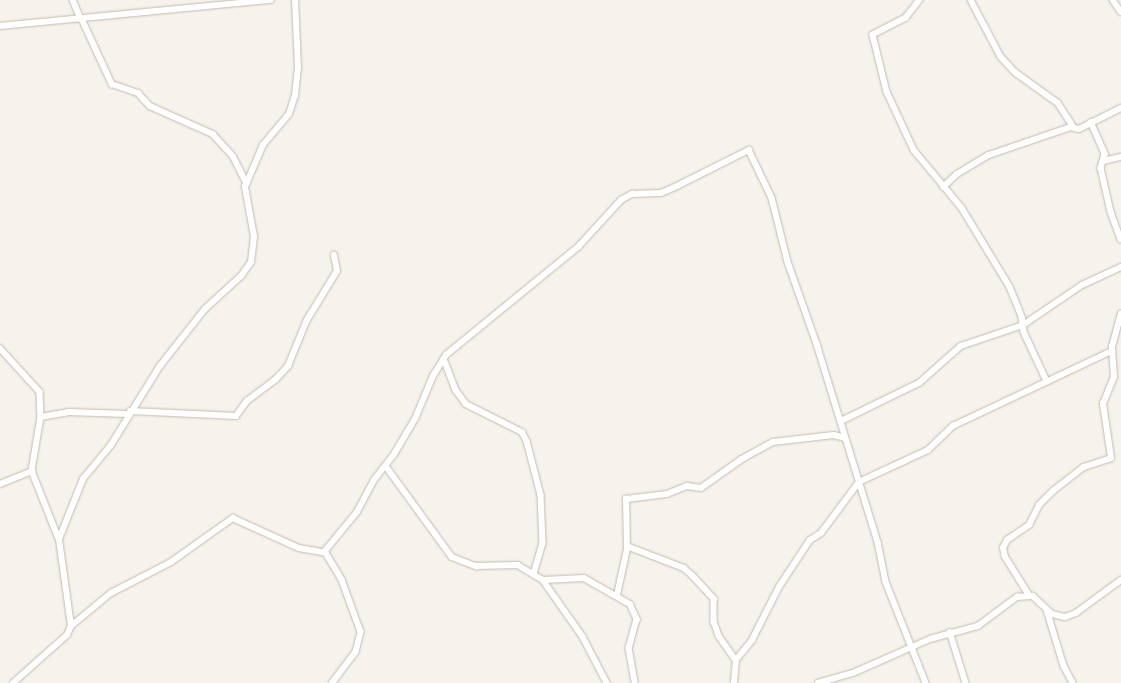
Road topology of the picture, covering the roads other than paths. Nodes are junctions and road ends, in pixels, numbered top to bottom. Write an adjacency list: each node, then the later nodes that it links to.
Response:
1 (73, 0): 8 (street)
2 (270, 0): 8 (street)
3 (294, 0): 15 (street)
4 (920, 0): 16 (street)
5 (971, 0): 12 (street)
6 (1113, 0): 7 (street)
7 (1121, 12)
8 (82, 19): 9 (street); 15 (street)
9 (0, 26)
10 (1121, 108): 11 (street)
11 (1091, 122): 12 (street); 14 (street)
12 (1073, 126): 16 (street)
13 (1121, 158): 14 (street)
14 (1103, 162): 17 (street)
15 (246, 182): 26 (street)
16 (943, 188): 21 (street)
17 (1121, 239)
18 (334, 255): 26 (street)
19 (1121, 267): 21 (street)
20 (1121, 314): 23 (street)
21 (1023, 326): 25 (street); 28 (street)
22 (0, 348): 27 (street)
23 (1112, 351): 25 (street); 40 (street)
24 (444, 359): 28 (street); 30 (street); 37 (street)
25 (1047, 381): 32 (street)
26 (129, 413): 27 (street); 34 (street)
27 (41, 417): 31 (street)
28 (841, 421): 29 (street)
29 (845, 438): 32 (street); 35 (street)
30 (386, 466): 36 (street); 37 (street)
31 (32, 471): 33 (street); 34 (street)
32 (859, 482): 45 (street); 46 (street)
33 (0, 484)
34 (59, 540): 43 (street)
35 (627, 546): 41 (street); 46 (street)
36 (325, 551): 43 (street); 48 (street)
37 (534, 574): 38 (street)
38 (544, 580): 41 (street); 49 (street)
39 (1121, 580): 42 (street)
40 (1028, 594): 42 (street); 44 (street)
41 (617, 595): 50 (street)
42 (1048, 610): 55 (street)
43 (71, 626): 47 (street)
44 (950, 632): 45 (street); 54 (street)
45 (912, 646): 52 (street); 53 (street)
46 (736, 660): 51 (street)
47 (13, 683)
48 (333, 683)
49 (607, 683)
50 (636, 683)
51 (734, 683)
52 (818, 683)
53 (926, 683)
54 (966, 683)
55 (1073, 683)

